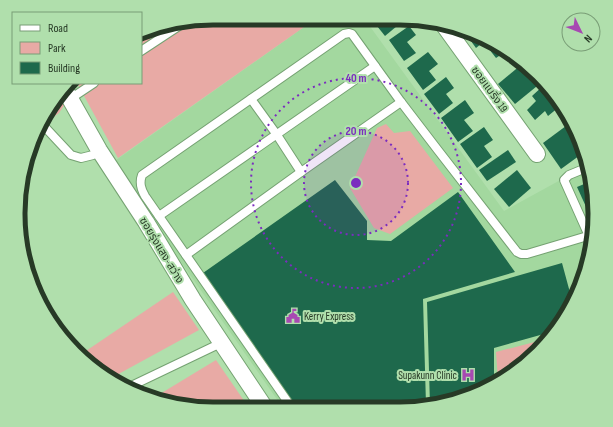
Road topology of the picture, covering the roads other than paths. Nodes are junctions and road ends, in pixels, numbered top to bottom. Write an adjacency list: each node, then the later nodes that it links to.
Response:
1 (173, 30): 3 (lane)
2 (448, 31): 13 (street, ซอยแบริ่ง 19)
3 (142, 50)
4 (375, 66): 8 (lane); 9 (lane); 11 (lane)
5 (92, 84): 6 (lane)
6 (68, 93)
7 (67, 94): 12 (street, ซอยรุ่งแสง-สว่าง)
8 (252, 99): 11 (lane); 16 (lane)
9 (401, 102): 15 (lane); 18 (lane)
10 (45, 128): 12 (lane)
11 (277, 134): 15 (lane); 16 (lane)
12 (99, 150): 20 (street, ซอยรุ่งแสง-สว่าง)
13 (538, 154)
14 (583, 169): 17 (lane)
15 (301, 172): 19 (lane)
16 (160, 216): 19 (lane)
17 (587, 230)
18 (586, 237)
19 (186, 255): 23 (lane)
20 (221, 343): 21 (lane); 22 (street, ซอยรุ่งแสง-สว่าง)
21 (134, 385)
22 (261, 402)
23 (288, 402)

